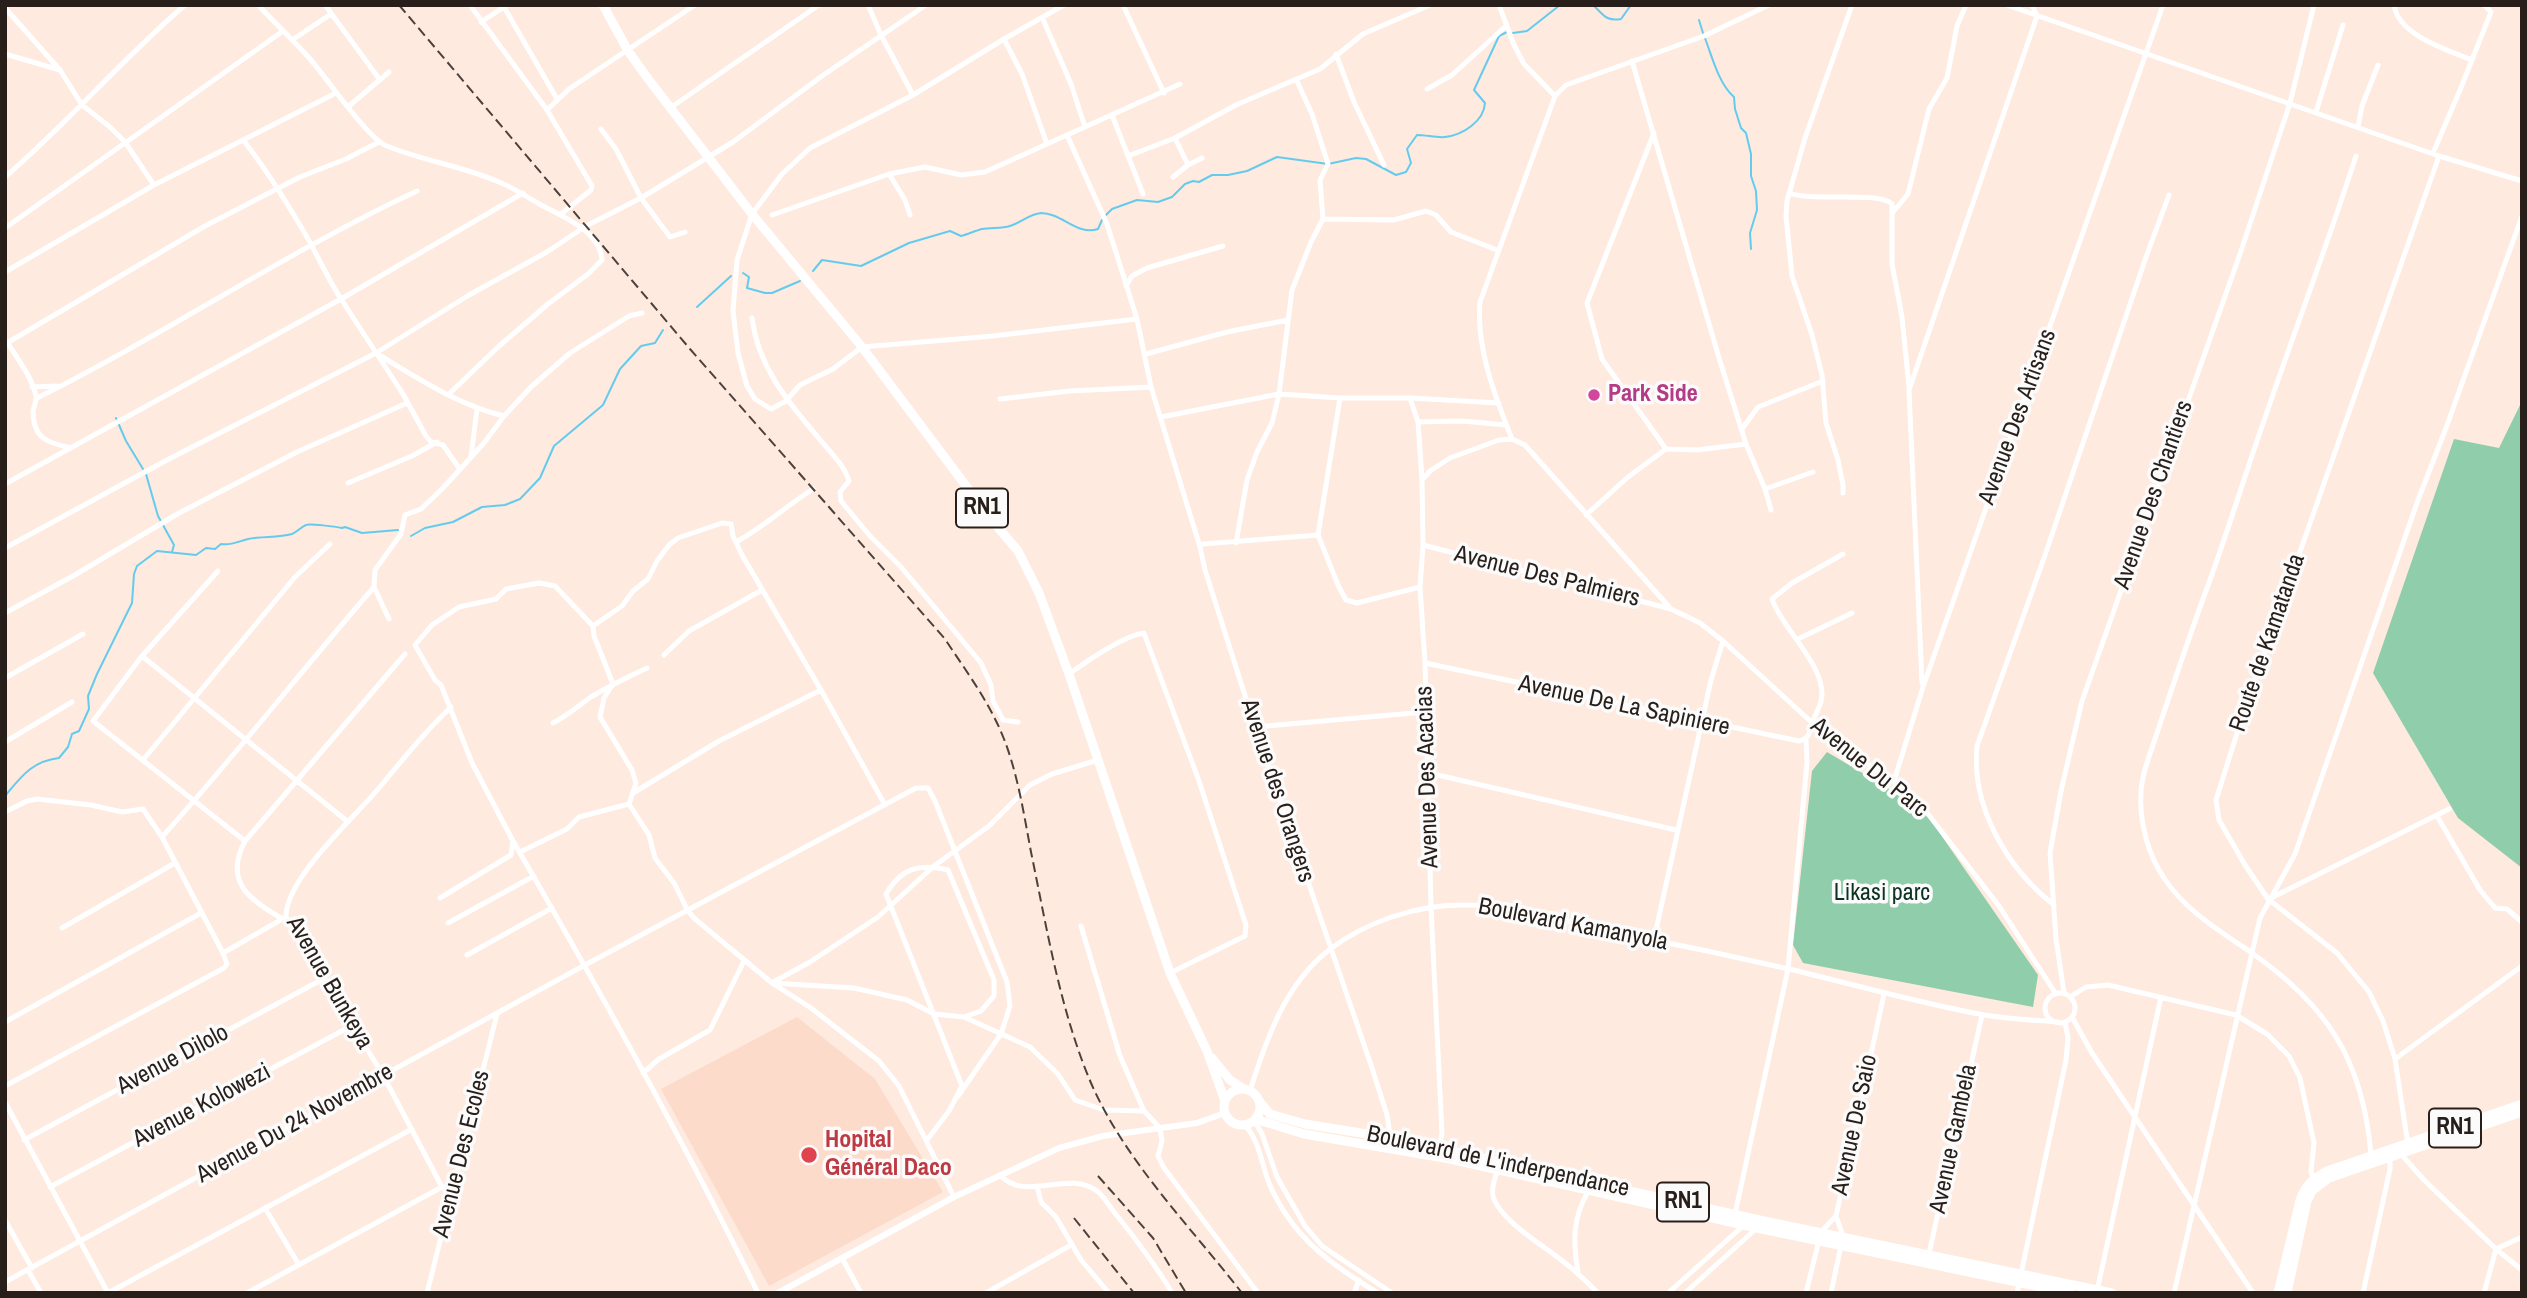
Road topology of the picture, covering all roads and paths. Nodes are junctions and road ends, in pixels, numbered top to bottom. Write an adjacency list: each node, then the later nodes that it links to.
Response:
1 (10, 5): 26 (street)
2 (172, 5): 27 (street)
3 (186, 5): 27 (street)
4 (258, 5): 34 (street)
5 (325, 5): 28 (street)
6 (470, 5): 31 (street)
7 (603, 5): 38 (highway, RN1)
8 (695, 5): 38 (street)
9 (819, 5): 59 (street)
10 (869, 5): 35 (street)
11 (926, 5): 35 (street)
12 (1064, 5): 30 (street)
13 (1123, 5): 52 (street)
14 (1430, 5): 40 (street)
15 (1499, 5): 33 (street)
16 (1769, 5): 42 (street)
17 (1852, 5): 89 (street)
18 (1966, 5): 93 (street)
19 (2007, 5): 29 (street)
20 (2032, 5): 29 (street)
21 (2163, 5): 41 (street, Avenue Des Artisans)
22 (2314, 5): 56 (street, Avenue Des Chantiers)
23 (2394, 5): 43 (street)
24 (2484, 5): 43 (street)
25 (505, 6): 31 (street); 55 (street)
26 (6, 10): 45 (street)
27 (178, 12): 57 (street)
28 (331, 14): 37 (street); 48 (street)
29 (2037, 16): 41 (street); 121 (street)
30 (1042, 17): 36 (street); 63 (street)
31 (481, 22): 60 (street)
32 (2343, 25): 61 (street)
33 (1508, 27): 50 (street); 54 (street)
34 (283, 31): 37 (street); 70 (street)
35 (881, 35): 53 (street); 77 (street)
36 (1003, 39): 53 (street); 72 (street)
37 (292, 40): 51 (street)
38 (628, 51): 55 (street); 59 (highway, RN1)
39 (5, 54): 45 (street)
40 (1336, 54): 47 (street); 80 (street)
41 (2146, 54): 56 (street); 181 (street, Avenue Des Artisans)
42 (1632, 61): 54 (street); 66 (street)
43 (2472, 61): 73 (street)
44 (2378, 65): 64 (street)
45 (60, 70): 57 (street)
46 (389, 72): 48 (street)
47 (1296, 79): 68 (street); 99 (street)
48 (380, 80): 58 (street)
49 (1180, 84): 52 (street)
50 (1427, 89)
51 (336, 93): 58 (street); 69 (street)
52 (1164, 93): 62 (street)
53 (913, 95): 95 (street)
54 (1555, 96): 105 (street)
55 (556, 99): 60 (street)
56 (2290, 103): 61 (street); 220 (street, Avenue Des Chantiers)
57 (82, 105): 70 (street); 82 (street)
58 (349, 106): 71 (street)
59 (670, 108): 77 (highway, RN1)
60 (547, 110): 94 (street)
61 (2316, 112): 64 (street)
62 (1112, 115): 63 (street); 74 (street)
63 (1085, 127): 67 (street)
64 (2358, 127): 73 (street)
65 (601, 129): 92 (street)
66 (1654, 133): 136 (street); 141 (street)
67 (1067, 135): 72 (street); 107 (street, Avenue des Orangers)
68 (1175, 138): 74 (street); 79 (street)
69 (244, 141): 85 (street); 86 (street)
70 (125, 142): 85 (street); 100 (street)
71 (379, 142): 86 (street); 88 (street)
72 (1047, 144): 81 (street)
73 (2432, 153): 76 (street)
74 (1128, 156): 90 (street)
75 (2356, 156): 233 (street)
76 (2440, 156): 84 (street); 218 (street, Route de Kamatanda)
77 (709, 157): 92 (street); 95 (highway, RN1)
78 (1202, 158): 79 (street)
79 (1188, 165): 83 (street)
80 (1384, 165)
81 (889, 174): 96 (street); 97 (street)
82 (5, 177)
83 (1173, 177)
84 (2522, 181)
85 (154, 185): 106 (street)
86 (275, 189): 103 (street); 113 (street)
87 (417, 191): 103 (street)
88 (523, 193): 94 (street); 108 (street)
89 (1789, 193): 93 (street); 117 (street)
90 (1143, 194)
91 (2169, 195): 220 (street)
92 (641, 198): 101 (street); 102 (street)
93 (1894, 212): 121 (street)
94 (561, 214): 101 (street)
95 (752, 214): 114 (highway, RN1); 128 (street)
96 (772, 215)
97 (911, 215)
98 (2522, 216): 218 (street)
99 (1323, 219): 105 (street); 112 (street)
100 (5, 228)
101 (582, 229): 115 (street); 123 (street)
102 (685, 232)
103 (311, 246): 108 (street); 118 (street)
104 (1223, 246): 107 (street)
105 (1497, 250): 130 (street)
106 (5, 272)
107 (1126, 286): 111 (street, Avenue des Orangers)
108 (341, 299): 115 (street); 140 (street)
109 (642, 313): 132 (street)
110 (751, 318): 128 (street)
111 (1137, 319): 114 (street); 116 (street, Avenue des Orangers)
112 (1288, 320): 116 (street); 122 (street)
113 (6, 341): 119 (street)
114 (862, 347): 128 (street); 178 (highway, RN1)
115 (376, 353): 123 (street); 129 (street); 159 (street)
116 (1146, 354): 120 (street, Avenue des Orangers)
117 (1823, 381): 136 (street); 150 (street)
118 (62, 385): 119 (street); 124 (street)
119 (32, 387): 124 (street)
120 (1151, 387): 127 (street); 133 (street, Avenue des Orangers)
121 (1909, 390): 181 (street)
122 (1279, 394): 125 (street); 133 (street); 155 (street)
123 (448, 395): 131 (street)
124 (37, 398): 140 (street)
125 (1340, 398): 126 (street); 153 (street)
126 (1410, 398): 130 (street); 134 (street, Avenue Des Acacias)
127 (1000, 399)
128 (786, 401): 187 (street)
129 (407, 403): 138 (street); 166 (street)
130 (1499, 403): 135 (street)
131 (477, 409): 132 (street); 142 (street)
132 (504, 416): 142 (street)
133 (1161, 417): 158 (street, Avenue des Orangers)
134 (1418, 422): 135 (street); 145 (street, Avenue Des Acacias)
135 (1506, 425): 137 (street)
136 (1742, 429): 139 (street)
137 (1512, 439): 145 (street); 152 (street)
138 (437, 442): 143 (street); 146 (street)
139 (1746, 444): 141 (street); 149 (street)
140 (72, 448): 147 (street)
141 (1665, 449): 152 (street)
142 (471, 457): 143 (street)
143 (459, 468): 162 (street)
144 (1813, 472): 149 (street)
145 (1422, 480): 157 (street, Avenue Des Acacias)
146 (348, 483)
147 (5, 484)
148 (813, 489): 154 (street)
149 (1765, 489): 151 (street)
150 (1843, 492)
151 (1771, 509)
152 (1586, 515): 165 (street)
153 (1318, 535): 155 (street); 163 (street)
154 (736, 542): 164 (street); 169 (street)
155 (1236, 543): 158 (street)
156 (330, 544): 183 (street)
157 (1423, 545): 163 (street, Avenue Des Acacias); 165 (street, Avenue Des Palmiers)
158 (1200, 547): 191 (street, Avenue des Orangers)
159 (5, 548)
160 (1843, 554): 171 (street)
161 (218, 571): 175 (street)
162 (374, 587): 168 (street); 193 (street)
163 (1420, 587): 176 (street, Avenue Des Acacias)
164 (762, 590): 174 (street); 182 (street)
165 (1671, 609): 172 (street, Avenue Du Parc)
166 (5, 613)
167 (1852, 613): 171 (street)
168 (389, 619)
169 (593, 626): 180 (street); 185 (street)
170 (83, 634): 179 (street)
171 (1798, 639): 190 (street)
172 (1723, 641): 188 (street); 190 (street, Avenue Du Parc)
173 (405, 654): 198 (street)
174 (664, 655)
175 (142, 656): 183 (street); 195 (street)
176 (1425, 663): 186 (street, Avenue Des Acacias); 188 (street, Avenue De La Sapiniere)
177 (647, 668): 180 (street)
178 (1069, 674): 196 (highway, RN1); 239 (street)
179 (5, 678)
180 (612, 684): 189 (street); 200 (street)
181 (1923, 687): 199 (street, Avenue Des Artisans)
182 (821, 690): 200 (street); 203 (street)
183 (194, 697): 193 (street); 195 (street)
184 (72, 702): 194 (street)
185 (451, 707): 207 (street, Avenue Bunkeya); 211 (street)
186 (1425, 712): 191 (street); 197 (street, Avenue Des Acacias)
187 (1018, 722)
188 (1703, 722): 192 (street, Avenue De La Sapiniere); 208 (street)
189 (553, 723)
190 (1812, 723): 192 (street); 199 (street, Avenue Du Parc)
191 (1255, 727): 231 (street, Avenue des Orangers)
192 (1806, 739): 238 (street)
193 (247, 741): 198 (street); 201 (street)
194 (5, 742)
195 (144, 760): 201 (street)
196 (1098, 760): 213 (street); 239 (highway, RN1)
197 (1429, 773): 208 (street); 222 (street, Avenue Des Acacias)
198 (298, 781): 207 (street); 210 (street)
199 (1894, 781): 243 (street, Avenue Du Parc)
200 (633, 793): 202 (street)
201 (195, 801): 209 (street); 210 (street)
202 (629, 804): 212 (street); 223 (street)
203 (885, 805): 213 (street, Avenue Du 24 Novembre); 223 (street, Avenue Du 24 Novembre)
204 (2449, 809): 206 (street)
205 (5, 812): 209 (street)
206 (2437, 816): 218 (street); 226 (street)
207 (347, 821): 225 (street, Avenue Bunkeya)
208 (1676, 830): 230 (street)
209 (162, 837): 214 (street)
210 (246, 841): 225 (street)
211 (513, 841): 212 (street); 217 (street)
212 (520, 852): 216 (street)
213 (955, 852): 215 (street); 257 (street)
214 (175, 863): 224 (street); 229 (street)
215 (934, 866): 219 (street); 219 (street); 251 (street)
216 (534, 876): 221 (street); 227 (street)
217 (440, 898)
218 (2269, 899): 233 (street); 259 (street, Route de Kamatanda)
219 (890, 905): 241 (street); 248 (street)
220 (2054, 905): 244 (street, Avenue Des Chantiers)
221 (552, 908): 234 (street); 236 (street)
222 (1431, 908): 230 (street, Boulevard Kamanyola); 231 (street, Boulevard Kamanyola); 280 (street, Avenue Des Acacias)
223 (688, 911): 235 (street); 236 (street, Avenue Du 24 Novembre)
224 (201, 913): 232 (street); 255 (street)
225 (284, 918): 232 (street); 240 (street, Avenue Bunkeya)
226 (2522, 922)
227 (448, 923)
228 (1081, 926): 269 (street)
229 (62, 928)
230 (1654, 939): 238 (street, Boulevard Kamanyola)
231 (1330, 949): 263 (street, Boulevard Kamanyola); 278 (street, Avenue des Orangers)
232 (223, 953): 262 (street)
233 (2251, 953): 250 (street); 281 (street)
234 (467, 955)
235 (744, 961): 241 (street); 260 (street)
236 (585, 965): 247 (street, Avenue Du 24 Novembre); 260 (street)
237 (2522, 965): 259 (street)
238 (1788, 969): 242 (street, Boulevard Kamanyola); 296 (street)
239 (1170, 973): 258 (highway, RN1)
240 (323, 979): 256 (street, Avenue Bunkeya); 276 (street, Avenue Dilolo)
241 (772, 983): 248 (street); 277 (street)
242 (1884, 993): 249 (street, Boulevard Kamanyola); 297 (street, Avenue De Saio)
243 (2056, 993): 244 (street); 254 (street)
244 (2064, 993): 245 (street)
245 (2070, 997): 246 (street); 252 (street)
246 (2161, 997): 250 (street); 272 (street)
247 (497, 1014): 261 (street, Avenue Du 24 Novembre); 291 (street, Avenue Des Ecoles)
248 (934, 1014): 251 (street); 264 (street)
249 (1982, 1015): 254 (street, Boulevard Kamanyola); 308 (street, Avenue Gambela)
250 (2236, 1015): 288 (street); 294 (street)
251 (964, 1017): 257 (street)
252 (2072, 1017): 253 (street); 272 (street)
253 (2065, 1021): 254 (street); 316 (street)
254 (2058, 1022)
255 (5, 1023)
256 (353, 1025): 261 (street, Avenue Bunkeya); 289 (street, Avenue Kolowezi)
257 (1001, 1034): 264 (street); 269 (street)
258 (1207, 1051): 263 (highway, RN1); 265 (highway, RN1)
259 (2395, 1059): 279 (street, Route de Kamatanda)
260 (643, 1073): 323 (street)
261 (383, 1076): 275 (street, Avenue Bunkeya); 304 (street, Avenue Du 24 Novembre)
262 (5, 1086)
263 (1247, 1090): 265 (highway); 266 (highway)
264 (958, 1096): 277 (street)
265 (1225, 1101): 271 (highway)
266 (1259, 1101): 273 (highway); 278 (highway, Boulevard de L'inderpendance / RN1)
267 (5, 1102): 276 (street)
268 (2522, 1104): 279 (highway, RN1)
269 (1144, 1111): 274 (street)
270 (2522, 1112): 279 (highway, RN1)
271 (1226, 1113): 273 (highway); 274 (street)
272 (2136, 1116): 294 (street); 318 (street)
273 (1251, 1121): 278 (highway, Boulevard de L'inderpendance / RN1); 284 (street); 285 (street)
274 (1160, 1128): 286 (street); 328 (street)
275 (412, 1129): 290 (street, Avenue Bunkeya); 295 (street)
276 (24, 1140): 289 (street)
277 (927, 1140): 293 (street)
278 (1392, 1143): 280 (highway, Boulevard de L'inderpendance / RN1)
279 (2404, 1149): 281 (highway, RN1); 282 (highway, RN1); 306 (street)
280 (1438, 1152): 283 (highway, Boulevard de L'inderpendance / RN1)
281 (2371, 1155): 288 (highway, RN1)
282 (2390, 1158): 288 (highway, RN1); 343 (street)
283 (1499, 1165): 292 (highway, Boulevard de L'inderpendance / RN1); 296 (highway, Boulevard de L'inderpendance / RN1); 312 (street)
284 (1273, 1167): 285 (street); 313 (street)
285 (1264, 1169): 314 (street)
286 (1000, 1175): 287 (street); 293 (street)
287 (1037, 1186): 305 (street); 317 (street)
288 (2311, 1186): 341 (highway); 342 (highway)
289 (51, 1187): 304 (street)
290 (442, 1187): 291 (street); 309 (street)
291 (454, 1188): 322 (street, Avenue Des Ecoles)
292 (1589, 1190): 299 (highway, Boulevard de L'inderpendance / RN1); 312 (street)
293 (954, 1197): 307 (street)
294 (2193, 1205): 339 (street); 340 (street)
295 (265, 1208): 309 (street); 320 (street)
296 (1735, 1214): 299 (highway, Boulevard de L'inderpendance / RN1)
297 (1836, 1216): 301 (street, Avenue De Saio); 303 (street)
298 (5, 1220): 310 (street)
299 (1747, 1221): 300 (highway, Boulevard de L'inderpendance / RN1); 333 (street)
300 (1760, 1224): 301 (highway, Boulevard de L'inderpendance / RN1); 334 (street)
301 (1820, 1236): 303 (highway, Boulevard de L'inderpendance / RN1); 335 (street, Avenue De Saio)
302 (2522, 1237): 306 (street)
303 (1842, 1240): 308 (highway, Boulevard de L'inderpendance / RN1); 336 (street)
304 (80, 1241): 310 (street, Avenue Du 24 Novembre); 320 (street)
305 (1071, 1245): 326 (street); 327 (street)
306 (2496, 1249): 311 (street); 344 (street)
307 (842, 1258): 324 (street); 325 (street)
308 (1928, 1259): 316 (highway, Boulevard de L'inderpendance / RN1)
309 (299, 1265): 321 (street)
310 (30, 1269): 315 (street, Avenue Du 24 Novembre); 319 (street)
311 (2522, 1270)
312 (1578, 1273): 332 (street)
313 (1363, 1274): 314 (street); 331 (street)
314 (1359, 1281): 329 (street); 330 (street)
315 (5, 1282)
316 (2019, 1283): 318 (highway, Boulevard de L'inderpendance / RN1); 337 (highway, Boulevard de L'inderpendance / RN1)
317 (1171, 1291)
318 (2097, 1291): 338 (highway, Boulevard de L'inderpendance / RN1)
319 (41, 1293)
320 (108, 1293)
321 (247, 1293)
322 (428, 1293)
323 (758, 1293)
324 (778, 1293)
325 (861, 1293)
326 (986, 1293)
327 (1109, 1293)
328 (1258, 1293)
329 (1354, 1293)
330 (1378, 1293)
331 (1392, 1293)
332 (1598, 1293)
333 (1668, 1293)
334 (1685, 1293)
335 (1806, 1293)
336 (1831, 1293)
337 (2070, 1293)
338 (2112, 1293)
339 (2174, 1293)
340 (2252, 1293)
341 (2278, 1293)
342 (2287, 1293)
343 (2363, 1293)
344 (2484, 1293)

